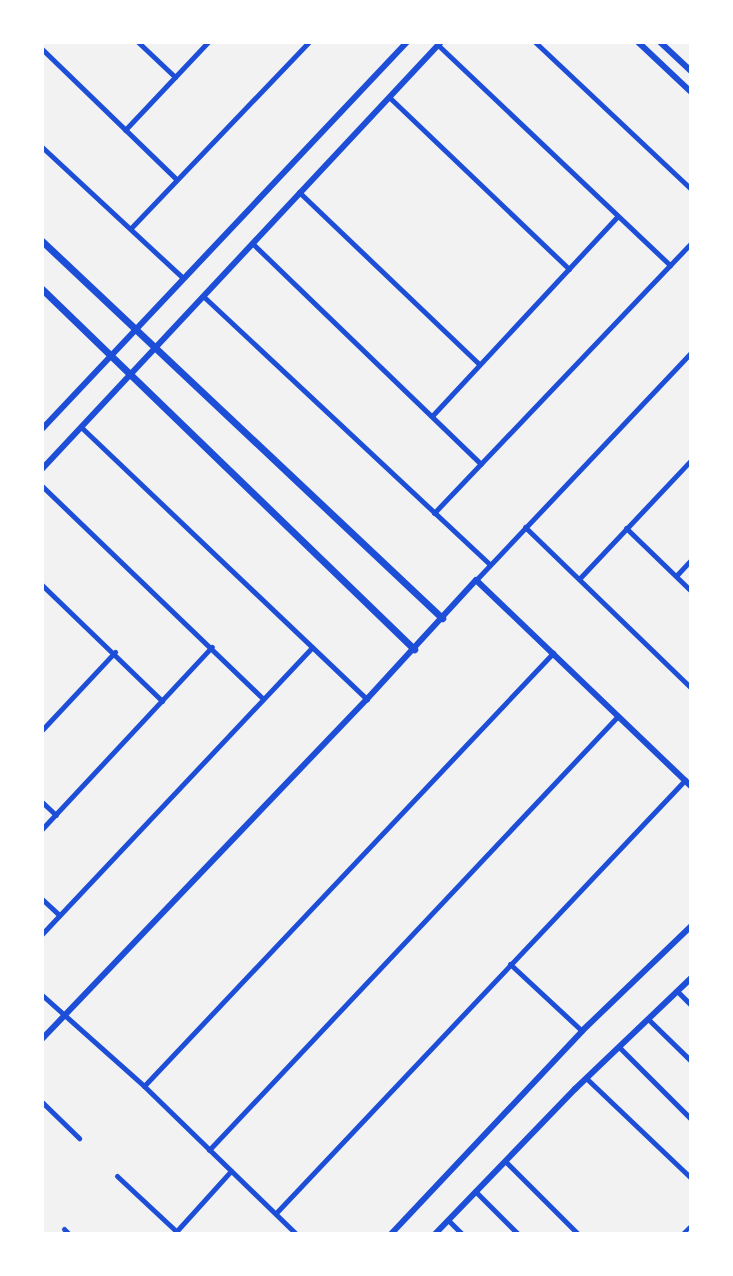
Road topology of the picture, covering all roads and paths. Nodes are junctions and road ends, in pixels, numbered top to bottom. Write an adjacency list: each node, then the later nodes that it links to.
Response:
1 (138, 42): 11 (street)
2 (208, 42): 11 (street)
3 (309, 42): 16 (street)
4 (407, 42): 26 (street)
5 (535, 42): 17 (street)
6 (638, 42): 12 (street)
7 (660, 42): 10 (street)
8 (439, 44): 13 (street); 19 (street)
9 (42, 49): 14 (street)
10 (690, 67)
11 (175, 77): 14 (street)
12 (691, 92)
13 (389, 97): 18 (street); 25 (street)
14 (125, 130): 16 (street)
15 (42, 147): 20 (street)
16 (176, 180): 20 (street)
17 (691, 189)
18 (299, 192): 22 (street); 33 (street)
19 (617, 217): 24 (street); 25 (street)
20 (131, 228): 26 (street)
21 (42, 241): 29 (main road)
22 (252, 243): 28 (street); 35 (street)
23 (691, 243): 24 (street)
24 (670, 265): 39 (street)
25 (569, 269): 33 (street)
26 (183, 278): 29 (street)
27 (42, 289): 32 (main road)
28 (203, 295): 30 (street); 42 (street)
29 (135, 329): 30 (main road); 32 (street)
30 (155, 346): 34 (street); 52 (main road)
31 (691, 353): 43 (street)
32 (109, 357): 34 (main road); 37 (street)
33 (479, 364): 35 (street)
34 (129, 378): 36 (street); 55 (main road)
35 (432, 416): 39 (street)
36 (81, 427): 40 (street); 54 (street)
37 (42, 429)
38 (691, 460): 44 (street)
39 (481, 464): 42 (street)
40 (42, 469)
41 (42, 486): 53 (street)
42 (434, 513): 46 (street)
43 (525, 527): 46 (street); 48 (street)
44 (626, 528): 47 (street); 48 (street)
45 (691, 560): 47 (street)
46 (490, 565): 49 (street)
47 (676, 576): 51 (street)
48 (579, 579): 58 (street)
49 (476, 580): 52 (street); 57 (street)
50 (42, 585): 56 (street)
51 (691, 591)
52 (442, 618): 55 (street)
53 (212, 647): 59 (street); 61 (street)
54 (312, 647): 59 (street); 60 (street)
55 (414, 649): 60 (street)
56 (115, 652): 61 (street); 63 (street)
57 (554, 652): 62 (street); 85 (street)
58 (691, 688)
59 (262, 698): 70 (street)
60 (367, 699): 78 (street)
61 (162, 701): 67 (street)
62 (619, 715): 64 (street); 89 (street)
63 (42, 730)
64 (685, 780): 65 (street); 73 (street)
65 (691, 786)
66 (42, 802): 67 (street)
67 (56, 815): 68 (street)
68 (42, 829)
69 (42, 899): 70 (street)
70 (59, 915): 72 (street)
71 (691, 926): 80 (street)
72 (42, 934)
73 (510, 964): 80 (street); 95 (street)
74 (691, 978): 75 (street)
75 (677, 991): 77 (street); 79 (street)
76 (42, 995): 78 (street)
77 (691, 1005)
78 (64, 1016): 81 (street); 85 (street)
79 (648, 1019): 82 (street); 83 (street)
80 (582, 1031): 100 (street)
81 (42, 1039)
82 (619, 1047): 84 (street); 87 (street)
83 (691, 1061)
84 (586, 1078): 90 (street); 93 (street)
85 (144, 1086): 89 (street)
86 (42, 1102): 88 (street)
87 (691, 1119)
88 (79, 1138)
89 (209, 1150): 91 (street)
90 (505, 1161): 94 (street); 104 (street)
91 (231, 1171): 95 (street); 98 (street)
92 (117, 1176): 98 (street)
93 (691, 1178)
94 (475, 1191): 96 (street); 103 (street)
95 (276, 1213): 99 (street)
96 (448, 1220): 101 (street); 102 (street)
97 (691, 1226): 105 (street)
98 (175, 1233)
99 (296, 1234)
100 (391, 1234)
101 (435, 1234)
102 (462, 1234)
103 (518, 1234)
104 (578, 1234)
105 (683, 1234)

